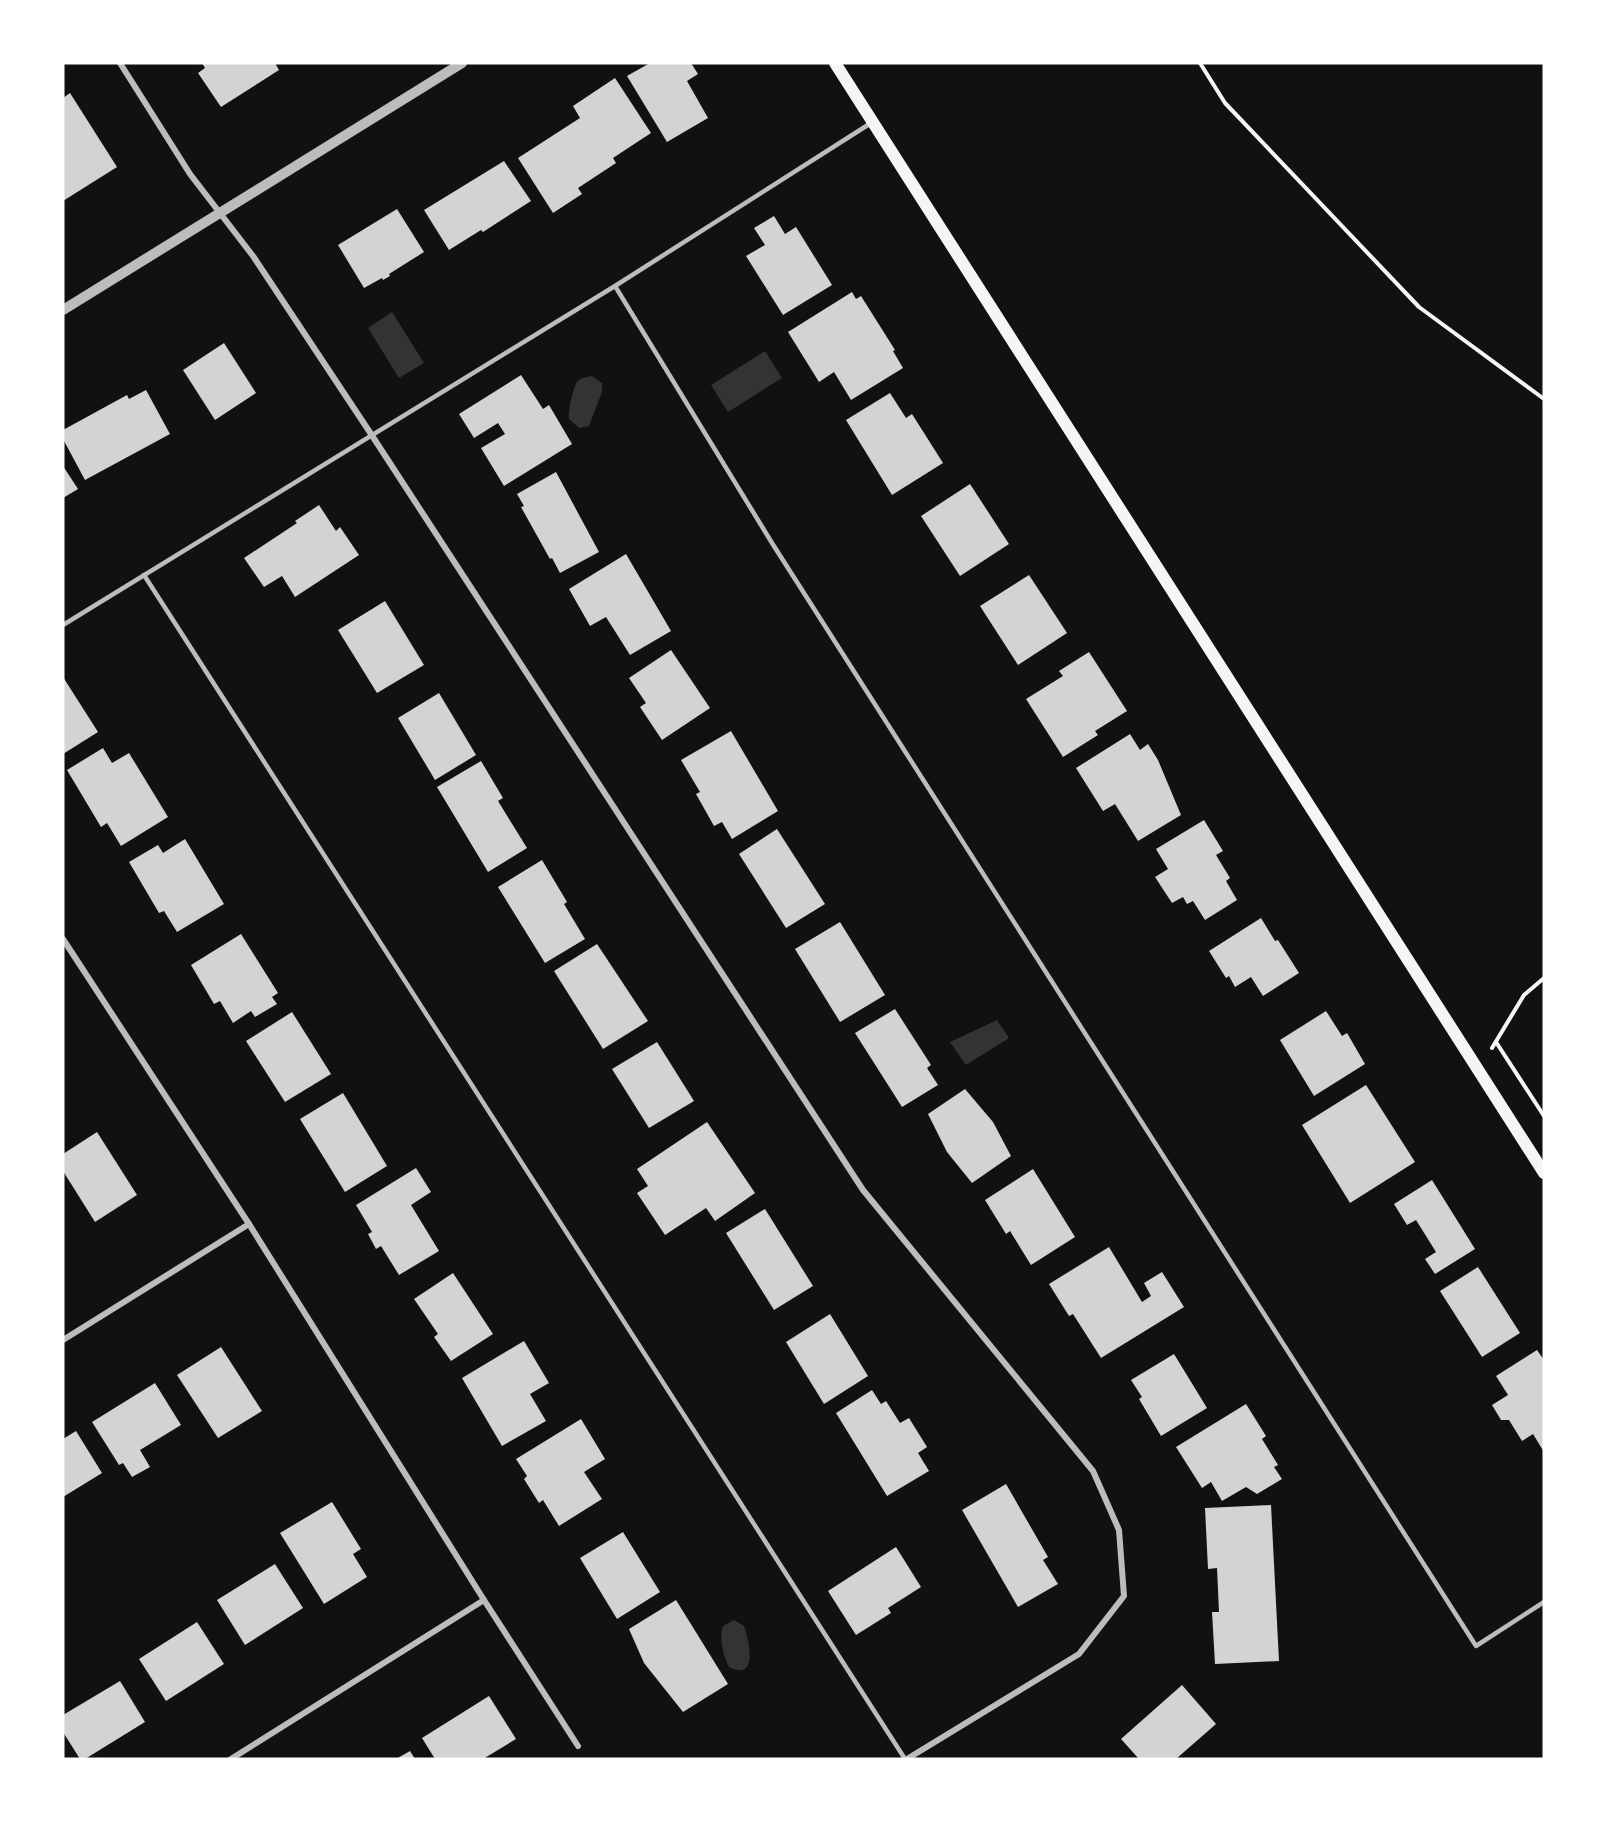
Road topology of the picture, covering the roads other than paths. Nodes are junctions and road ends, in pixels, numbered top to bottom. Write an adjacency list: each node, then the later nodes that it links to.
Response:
1 (120, 63): 5 (street)
2 (462, 63): 5 (street)
3 (835, 63): 4 (main road)
4 (872, 122): 6 (lane); 12 (main road)
5 (220, 212): 7 (street); 8 (street)
6 (615, 286): 8 (lane); 16 (lane)
7 (63, 310)
8 (371, 434): 9 (lane); 19 (street)
9 (144, 574): 10 (lane); 19 (lane)
10 (63, 625)
11 (63, 939): 13 (street)
12 (1544, 1173)
13 (249, 1224): 14 (street); 15 (street)
14 (63, 1340)
15 (484, 1600): 17 (street); 18 (street)
16 (1544, 1602)
17 (578, 1746)
18 (231, 1759)
19 (906, 1759)

